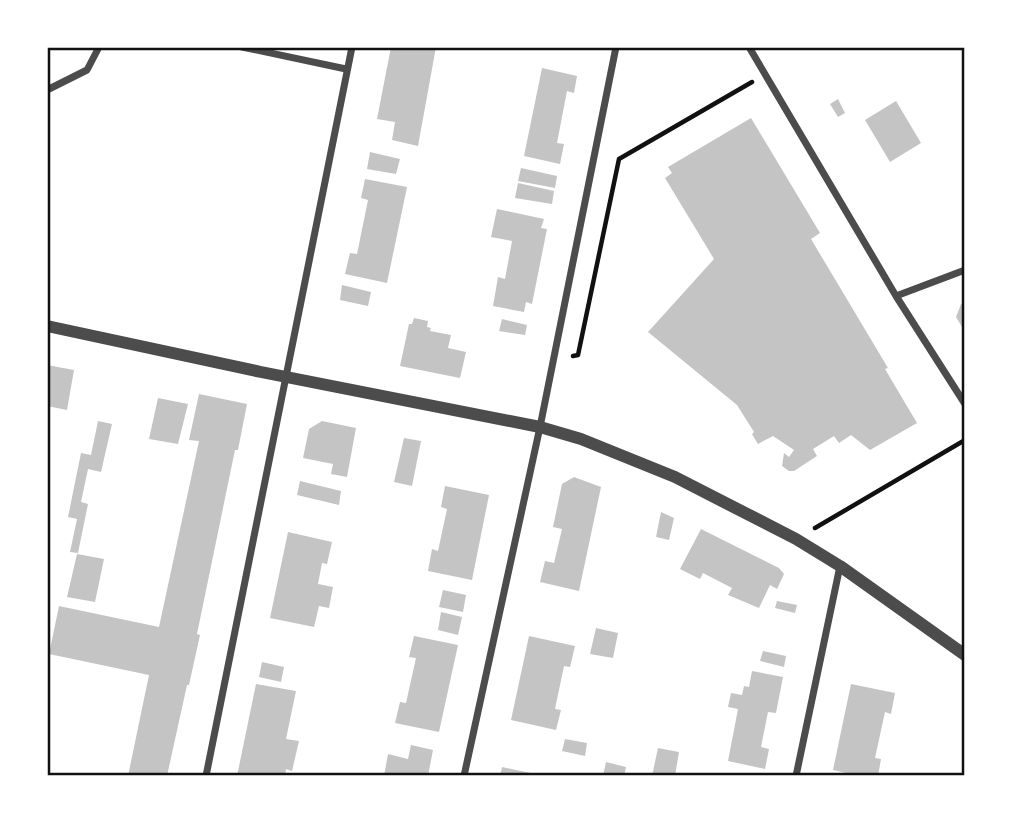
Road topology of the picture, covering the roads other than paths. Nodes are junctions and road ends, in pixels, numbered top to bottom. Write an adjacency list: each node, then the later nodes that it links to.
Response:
1 (99, 47): 7 (street)
2 (242, 47): 6 (street)
3 (352, 47): 6 (street)
4 (616, 47): 13 (street)
5 (749, 47): 9 (street)
6 (346, 69): 11 (street)
7 (47, 90)
8 (965, 270): 9 (street)
9 (896, 296): 12 (street)
10 (47, 326): 11 (street)
11 (285, 377): 13 (street); 16 (street)
12 (965, 404)
13 (540, 427): 14 (street); 17 (street)
14 (840, 566): 15 (street); 18 (street)
15 (965, 655)
16 (206, 776)
17 (464, 776)
18 (796, 776)

